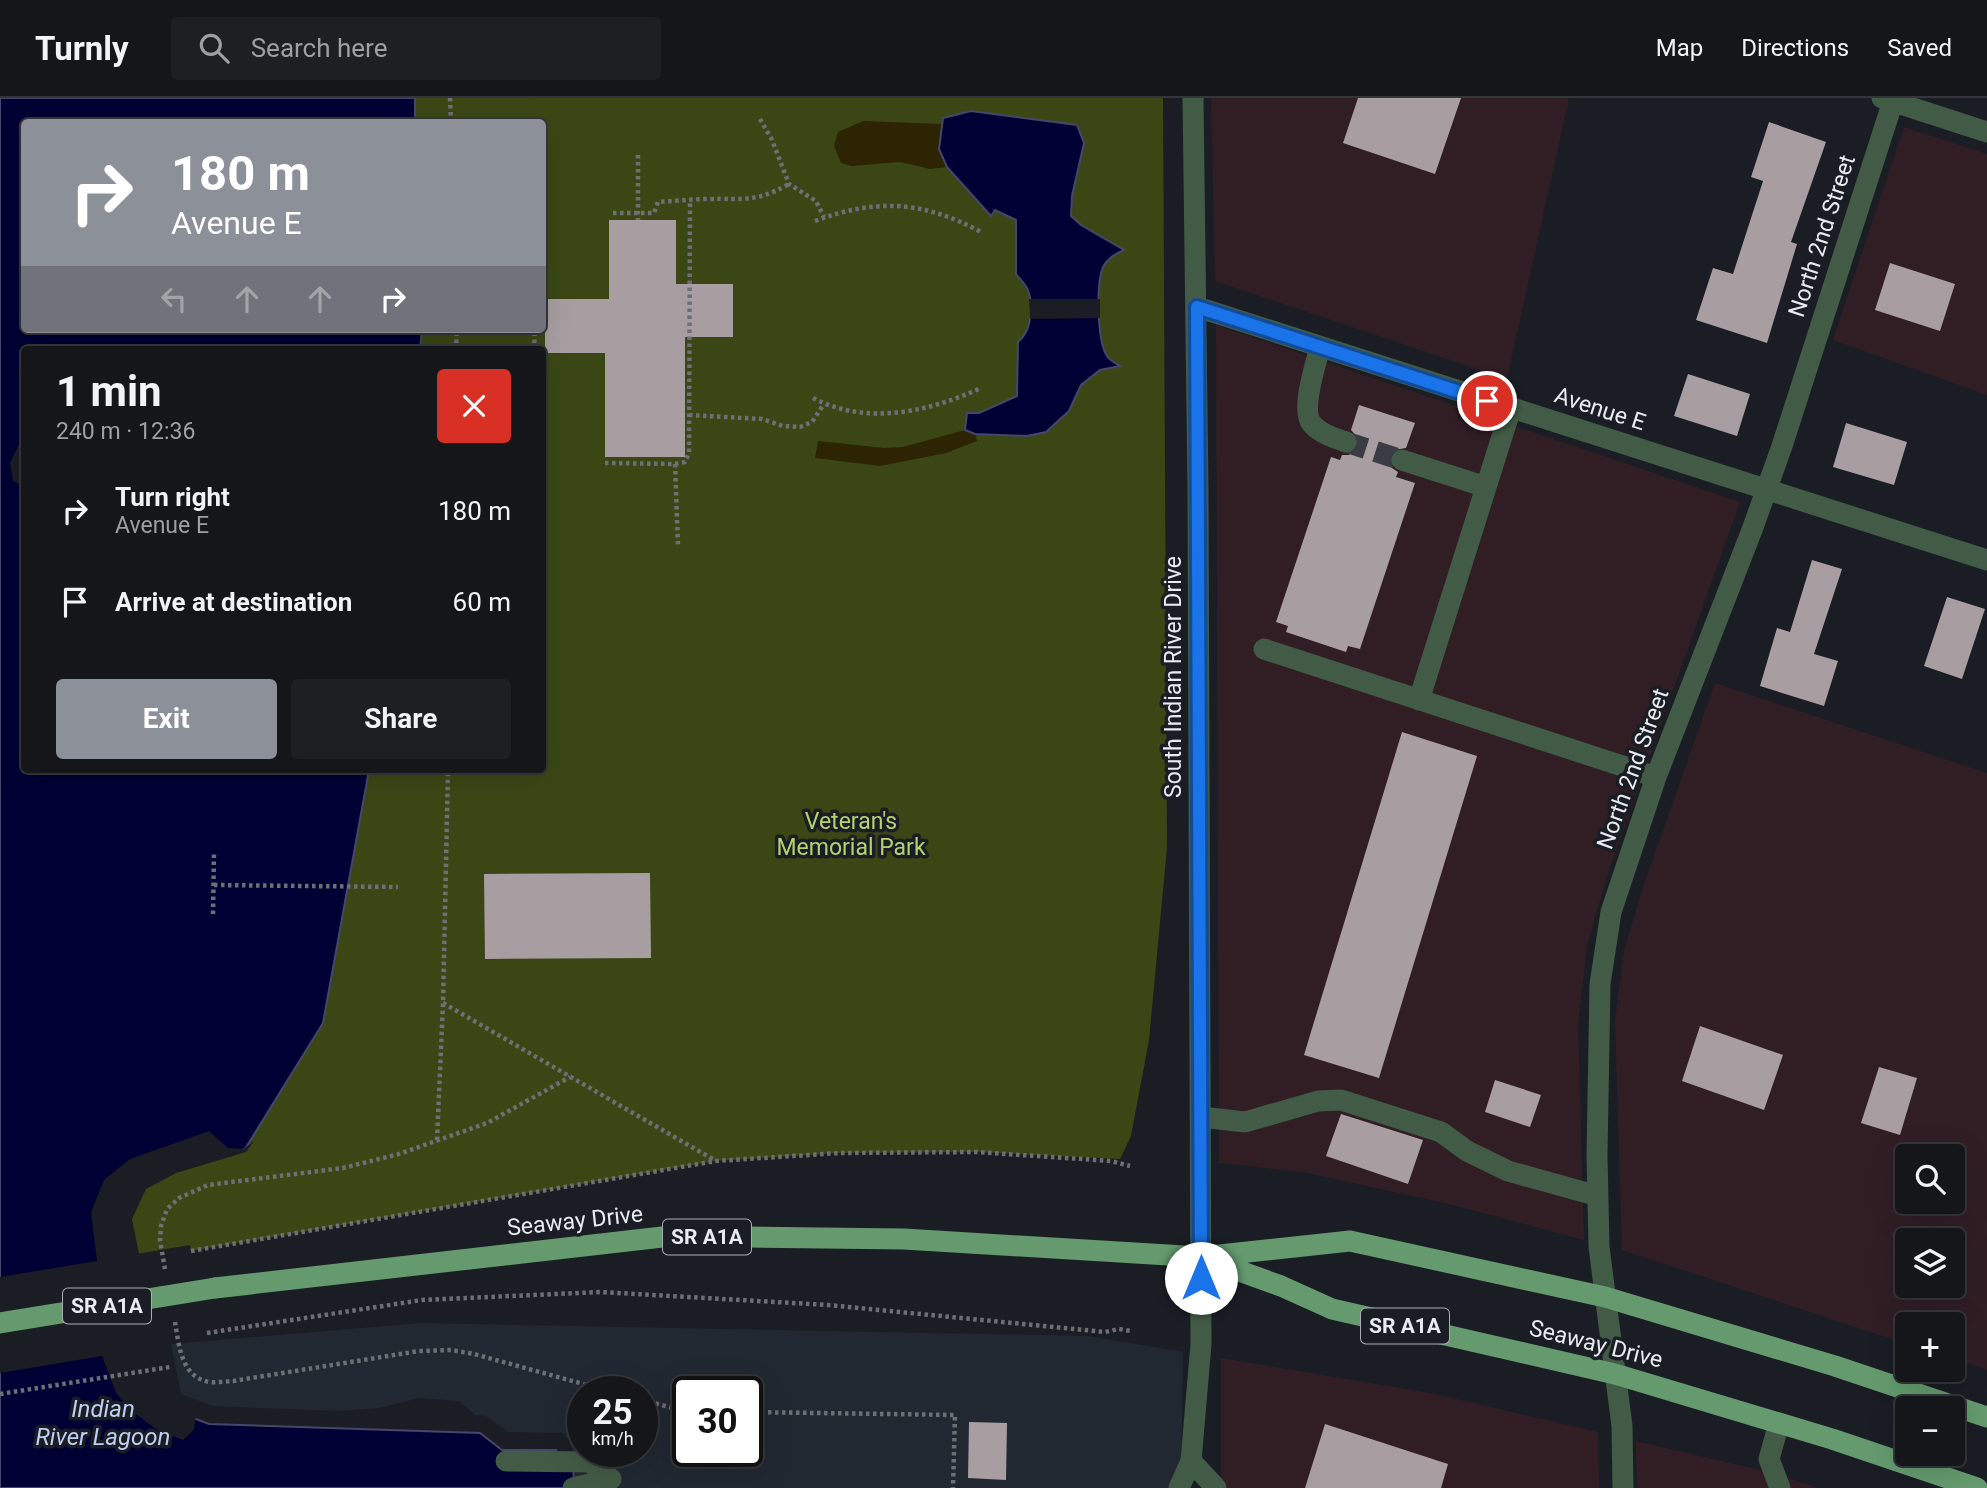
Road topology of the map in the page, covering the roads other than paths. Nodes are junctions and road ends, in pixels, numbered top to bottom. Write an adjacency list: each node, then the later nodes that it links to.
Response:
1 (1192, 98): 4 (street, South Indian River Drive)
2 (1890, 99): 3 (street); 10 (street, North 2nd Street)
3 (1987, 132)
4 (1197, 307): 5 (street, Avenue E); 15 (street, South Indian River Drive)
5 (1320, 347): 6 (street, Avenue E); 7 (street)
6 (1511, 408): 9 (street); 10 (street, Avenue E)
7 (1346, 442)
8 (1402, 460): 9 (street)
9 (1486, 487): 13 (street)
10 (1766, 489): 11 (street, Avenue E); 14 (street, North 2nd Street)
11 (1987, 560)
12 (1264, 649): 13 (street)
13 (1419, 700): 14 (street)
14 (1656, 777): 16 (street, North 2nd Street)
15 (1201, 1117): 16 (street); 17 (street, South Indian River Drive)
16 (1598, 1196): 18 (street, North 2nd Street)
17 (1201, 1257): 18 (main road, Seaway Drive / SR A1A); 19 (main road, Seaway Drive / SR A1A, bridge); 20 (main road, Seaway Drive / SR A1A); 24 (street, South Indian River Drive)
18 (1605, 1297): 20 (street, North 2nd Street); 21 (main road, Seaway Drive / SR A1A)
19 (0, 1323)
20 (1615, 1374): 22 (main road, Seaway Drive / SR A1A); 28 (street, North 2nd Street)
21 (1987, 1418)
22 (1779, 1423): 29 (street); 30 (main road, Seaway Drive / SR A1A)
23 (506, 1461): 25 (street)
24 (1191, 1461): 26 (street, South Indian River Drive); 27 (street)
25 (573, 1488)
26 (1179, 1488)
27 (1216, 1488)
28 (1623, 1488)
29 (1780, 1488)
30 (1978, 1488)

